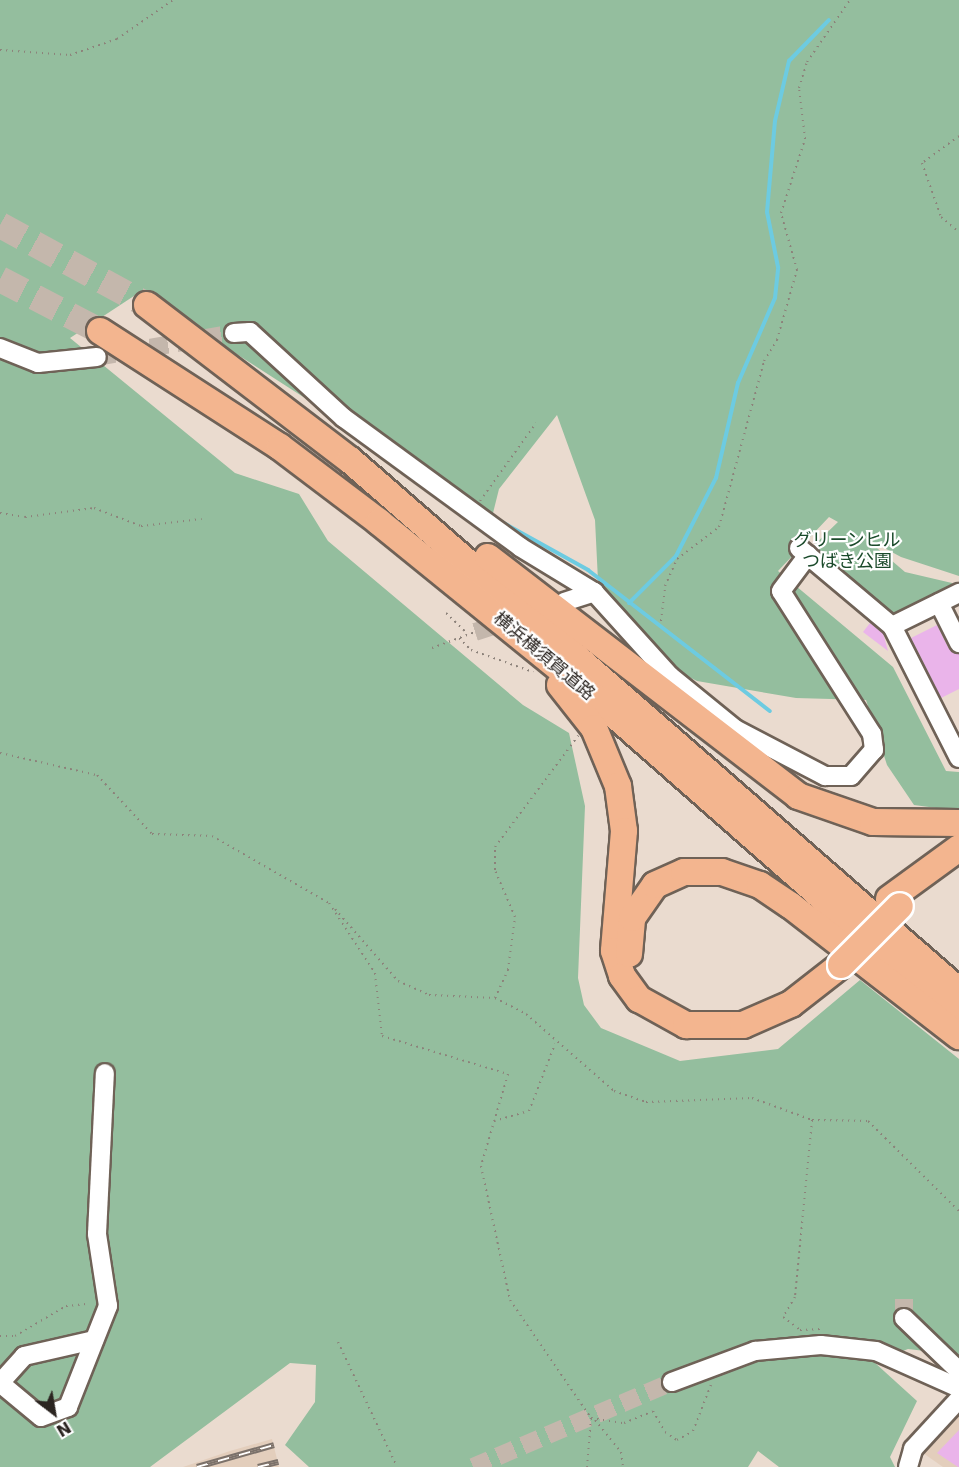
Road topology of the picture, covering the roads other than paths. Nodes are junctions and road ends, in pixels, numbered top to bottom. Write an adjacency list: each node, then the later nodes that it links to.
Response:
1 (147, 305): 6 (highway, 横浜横須賀道路)
2 (100, 331): 7 (highway, 横浜横須賀道路)
3 (234, 333): 8 (street)
4 (0, 348): 5 (street)
5 (97, 357)
6 (266, 392): 15 (highway); 20 (highway, 横浜横須賀道路)
7 (306, 466): 19 (highway); 21 (highway, 横浜横須賀道路)
8 (594, 592): 10 (street); 12 (street)
9 (959, 593): 11 (street)
10 (564, 602)
11 (939, 603): 12 (street); 13 (street)
12 (892, 626): 14 (street)
13 (959, 643)
14 (959, 758)
15 (959, 823)
16 (959, 848): 18 (highway)
17 (959, 863): 18 (highway)
18 (895, 902): 19 (highway, bridge)
19 (836, 961): 22 (highway)
20 (959, 991)
21 (959, 1017)
22 (959, 1036)
23 (105, 1073): 25 (street)
24 (904, 1318): 26 (street)
25 (94, 1340): 28 (street); 28 (street)
26 (959, 1371)
27 (672, 1382): 29 (street)
28 (0, 1383)
29 (959, 1388)
30 (959, 1400): 31 (street)
31 (908, 1467)

